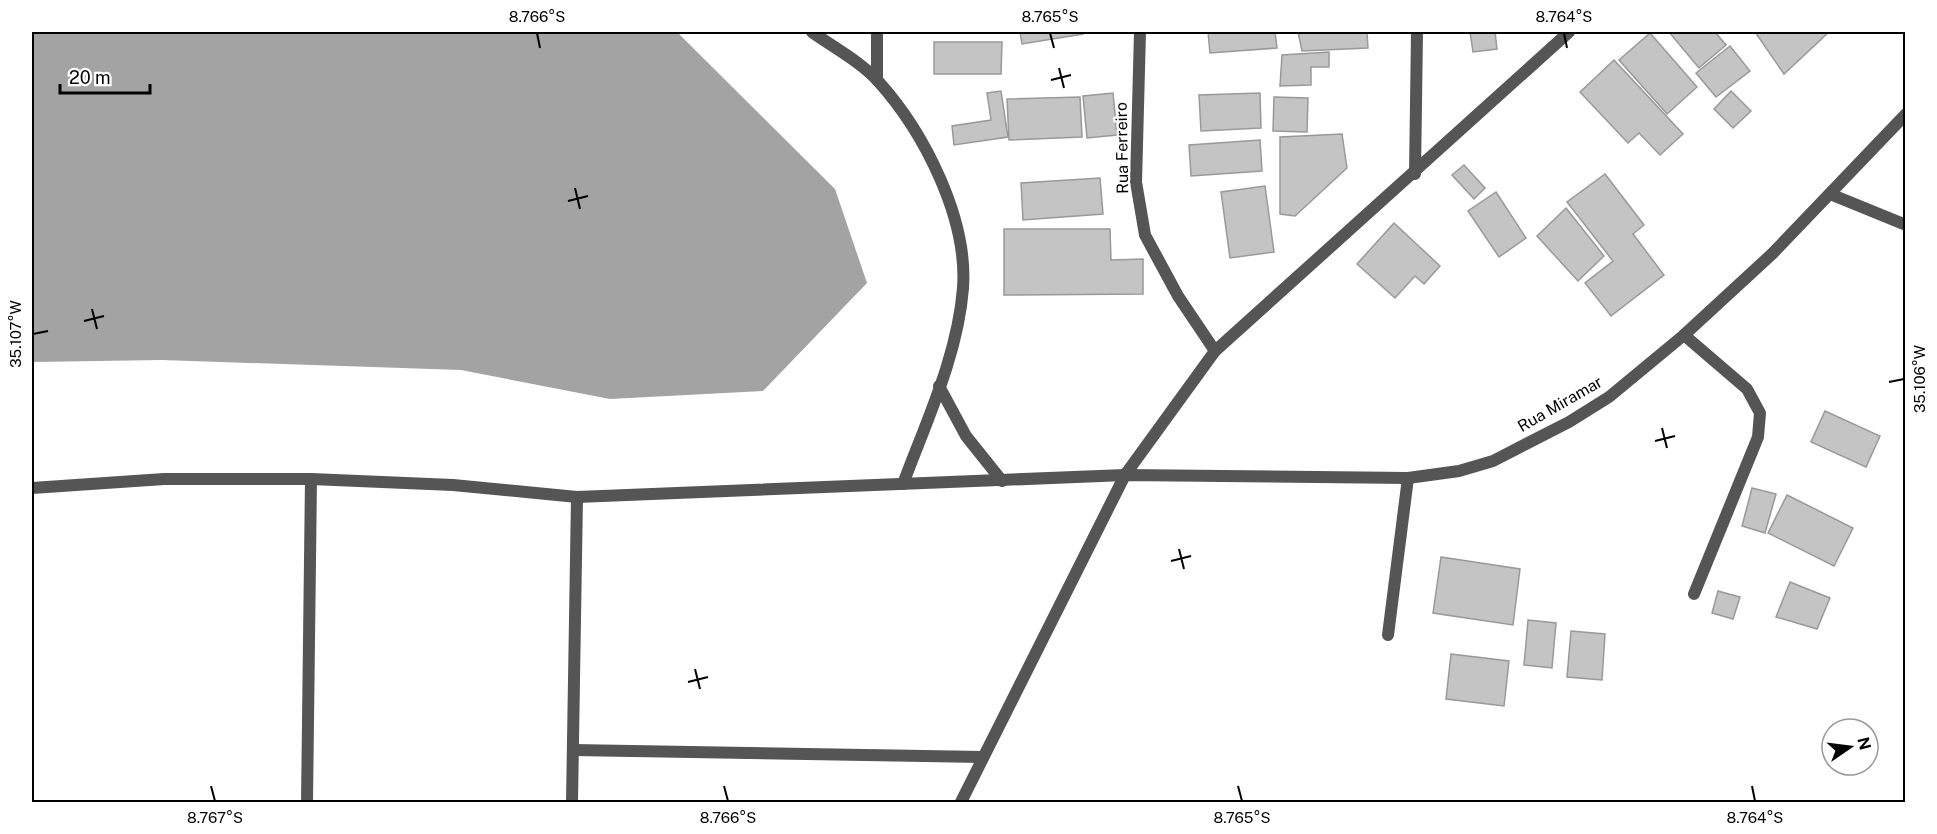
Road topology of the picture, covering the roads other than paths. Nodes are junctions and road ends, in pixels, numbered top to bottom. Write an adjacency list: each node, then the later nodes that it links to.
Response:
1 (812, 32): 6 (street)
2 (877, 32): 6 (street)
3 (1140, 32): 12 (street, Rua Ferreiro)
4 (1417, 32): 8 (street)
5 (1569, 32): 8 (street)
6 (877, 80): 13 (street)
7 (1905, 114): 9 (street, Rua Miramar)
8 (1415, 174): 12 (street)
9 (1830, 194): 10 (street); 11 (street, Rua Miramar)
10 (1905, 225)
11 (1684, 335): 15 (street, Rua Miramar); 21 (street)
12 (1215, 351): 14 (street)
13 (939, 386): 17 (street); 18 (street)
14 (1125, 475): 15 (street, Rua Miramar); 17 (street, Rua Miramar); 24 (street)
15 (1408, 478): 22 (street)
16 (312, 479): 19 (street, Rua Miramar); 20 (street, Rua Miramar); 25 (street)
17 (1002, 481): 18 (street, Rua Miramar)
18 (903, 484): 20 (street, Rua Miramar)
19 (32, 488)
20 (577, 497): 23 (street)
21 (1694, 594)
22 (1388, 634)
23 (573, 750): 24 (street); 26 (street)
24 (983, 757): 27 (street)
25 (307, 802)
26 (572, 802)
27 (961, 802)

